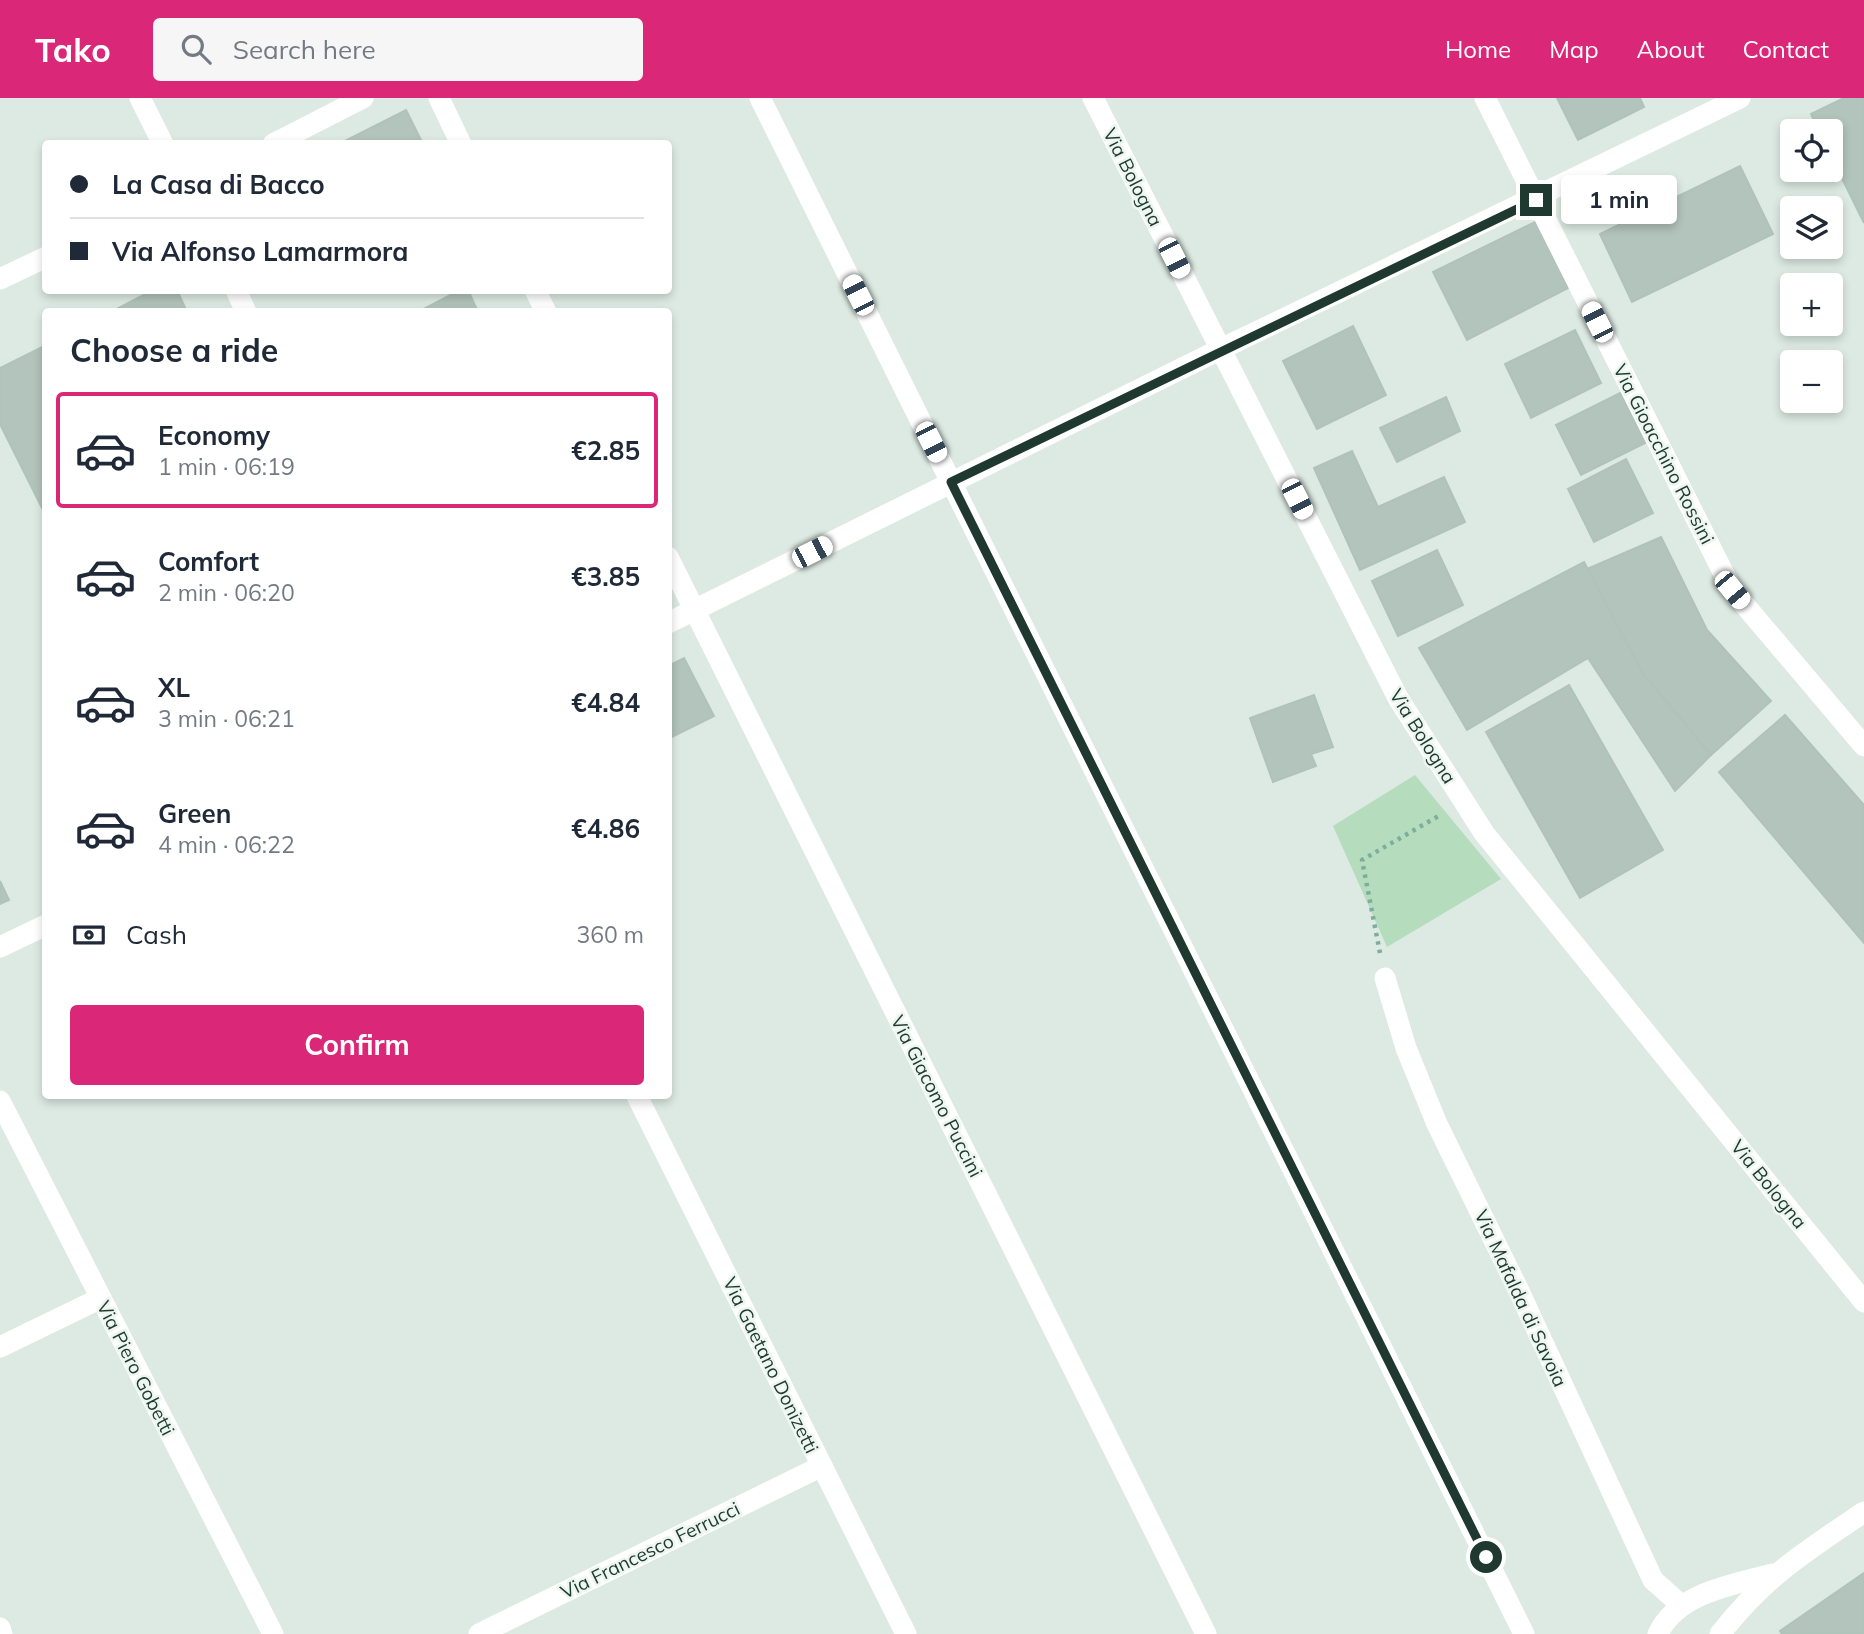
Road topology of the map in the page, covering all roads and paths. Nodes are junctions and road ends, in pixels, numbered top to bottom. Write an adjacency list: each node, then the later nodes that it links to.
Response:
1 (140, 98): 8 (street)
2 (363, 98): 9 (street)
3 (439, 98): 10 (street)
4 (760, 98): 15 (street)
5 (1093, 98): 14 (street, Via Bologna)
6 (1485, 98): 11 (street, Via Gioacchino Rossini)
7 (1740, 98): 11 (street)
8 (161, 140)
9 (281, 140)
10 (459, 140)
11 (1536, 200): 14 (street); 19 (street, Via Gioacchino Rossini)
12 (42, 259): 13 (street)
13 (0, 279)
14 (1221, 349): 15 (street); 20 (street, Via Bologna)
15 (951, 482): 17 (street); 34 (street)
16 (672, 565): 17 (street, Via Giacomo Puccini)
17 (695, 611): 18 (street); 39 (street, Via Giacomo Puccini)
18 (672, 622)
19 (1864, 746)
20 (1464, 802): 23 (path); 27 (street, Via Bologna)
21 (42, 927): 22 (street)
22 (0, 947)
23 (1385, 978): 32 (street, Via Mafalda di Savoia)
24 (638, 1099): 29 (street, Via Gaetano Donizetti)
25 (0, 1101): 26 (street, Via Piero Gobetti)
26 (101, 1298): 28 (street); 36 (street, Via Piero Gobetti)
27 (1864, 1302)
28 (0, 1347)
29 (822, 1466): 37 (street, Via Francesco Ferrucci); 38 (street, Via Gaetano Donizetti)
30 (1864, 1512): 31 (street)
31 (1774, 1573): 32 (street); 41 (street)
32 (1681, 1605): 40 (street)
33 (0, 1628): 35 (street)
34 (1524, 1633)
35 (2, 1634)
36 (273, 1634)
37 (479, 1634)
38 (905, 1634)
39 (1206, 1634)
40 (1658, 1634)
41 (1720, 1634)

